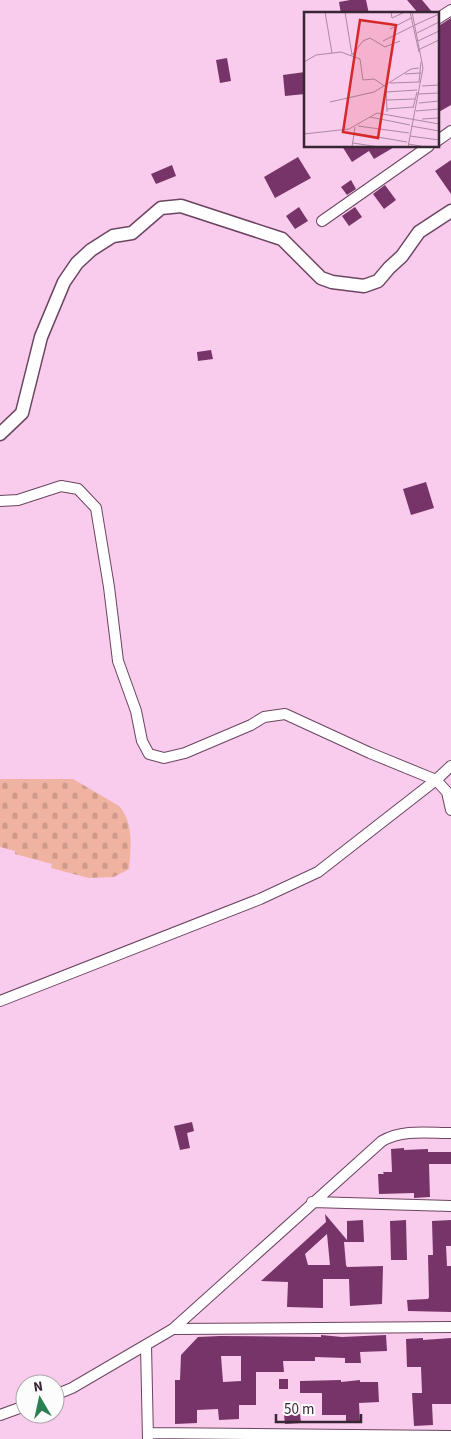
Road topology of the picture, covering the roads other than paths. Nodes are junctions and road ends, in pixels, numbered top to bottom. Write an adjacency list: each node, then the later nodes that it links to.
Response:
1 (451, 10): 2 (street)
2 (438, 19)
3 (451, 131): 4 (street)
4 (438, 140)
5 (426, 148): 7 (street)
6 (451, 211): 8 (street)
7 (322, 221)
8 (0, 434)
9 (0, 501): 11 (street)
10 (451, 766): 11 (street)
11 (436, 780): 12 (street); 13 (street)
12 (451, 810)
13 (0, 1001)
14 (451, 1133): 15 (street)
15 (312, 1202): 16 (street); 18 (street)
16 (451, 1206)
17 (451, 1327): 18 (street)
18 (173, 1329): 19 (street)
19 (146, 1345): 20 (street); 23 (street)
20 (65, 1391)
21 (15, 1410): 22 (street)
22 (0, 1415)
23 (148, 1436): 24 (street)
24 (451, 1436)

